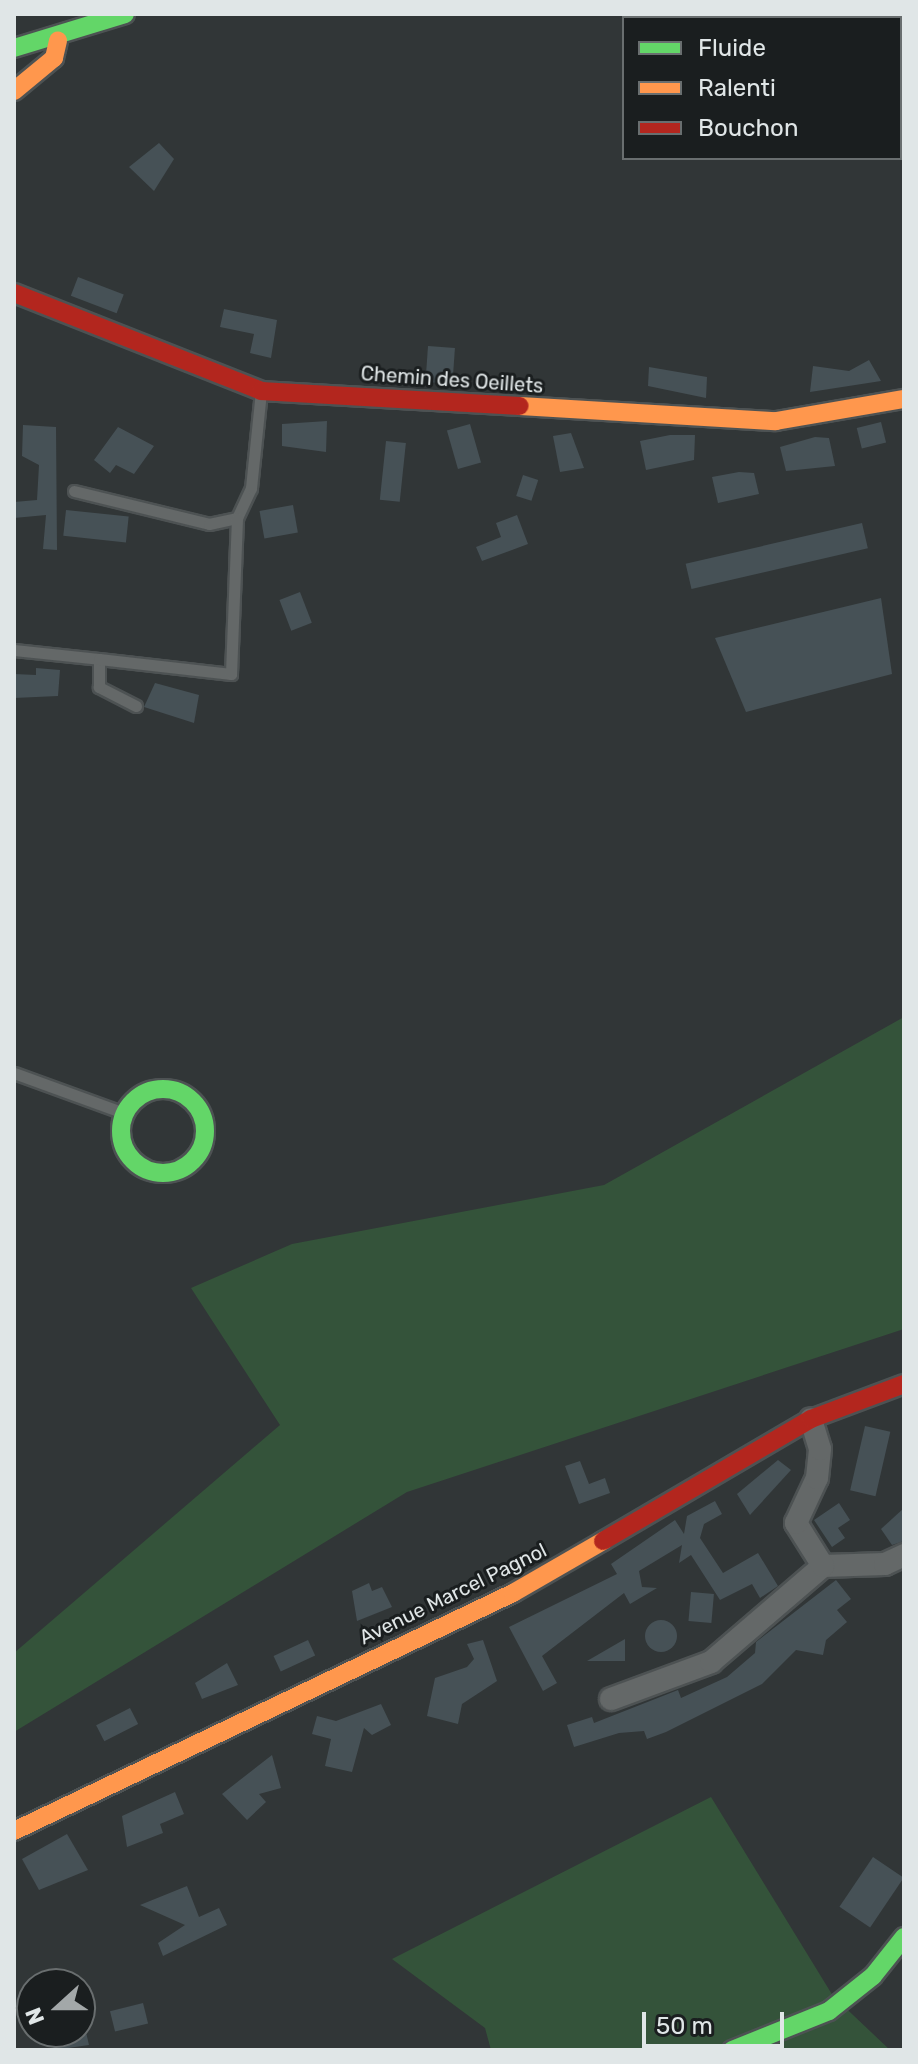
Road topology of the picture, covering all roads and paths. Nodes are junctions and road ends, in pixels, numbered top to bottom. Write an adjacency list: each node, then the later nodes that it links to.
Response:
1 (125, 14): 2 (street)
2 (58, 40): 3 (street); 4 (street)
3 (14, 48)
4 (14, 91)
5 (14, 293): 6 (street, Chemin des Oeillets)
6 (261, 391): 7 (street, Chemin des Oeillets); 9 (lane)
7 (904, 399)
8 (74, 491): 9 (lane)
9 (237, 518): 11 (lane)
10 (14, 650): 11 (lane)
11 (99, 659): 12 (lane)
12 (136, 706)
13 (14, 1073): 14 (lane)
14 (124, 1113): 14 (street)
15 (904, 1384): 16 (street, Avenue Marcel Pagnol)
16 (811, 1419): 18 (street); 20 (street, Avenue Marcel Pagnol)
17 (904, 1555): 18 (street)
18 (823, 1566): 19 (street)
19 (611, 1699)
20 (14, 1831)
21 (904, 1937): 22 (street)
22 (732, 2050)

